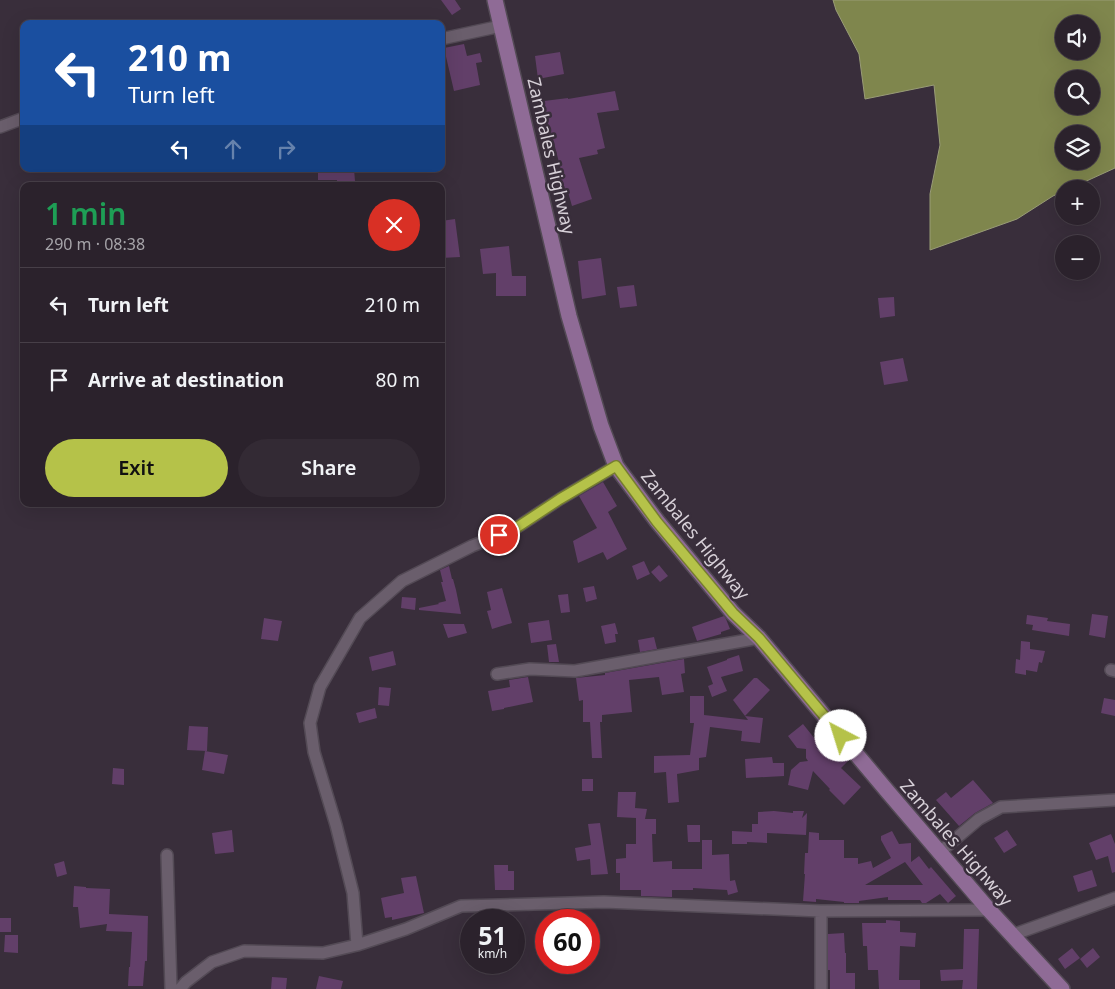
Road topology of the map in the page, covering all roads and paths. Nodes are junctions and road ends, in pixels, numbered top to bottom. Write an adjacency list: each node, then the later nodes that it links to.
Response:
1 (495, 0): 2 (main road, Zambales Highway)
2 (502, 26): 3 (street); 6 (main road, Zambales Highway)
3 (445, 38)
4 (20, 120): 5 (street)
5 (0, 127)
6 (616, 466): 7 (main road, Zambales Highway); 16 (street)
7 (759, 638): 8 (street); 10 (main road, Zambales Highway)
8 (497, 674)
9 (1115, 800): 10 (street)
10 (940, 852): 13 (main road, Zambales Highway)
11 (167, 855): 17 (street)
12 (1115, 898): 15 (street)
13 (989, 910): 14 (street); 15 (main road, Zambales Highway)
14 (821, 912): 16 (street); 19 (street)
15 (1012, 935): 20 (main road, Zambales Highway)
16 (357, 945): 18 (street)
17 (171, 989)
18 (180, 989)
19 (821, 989)
20 (1062, 989)

